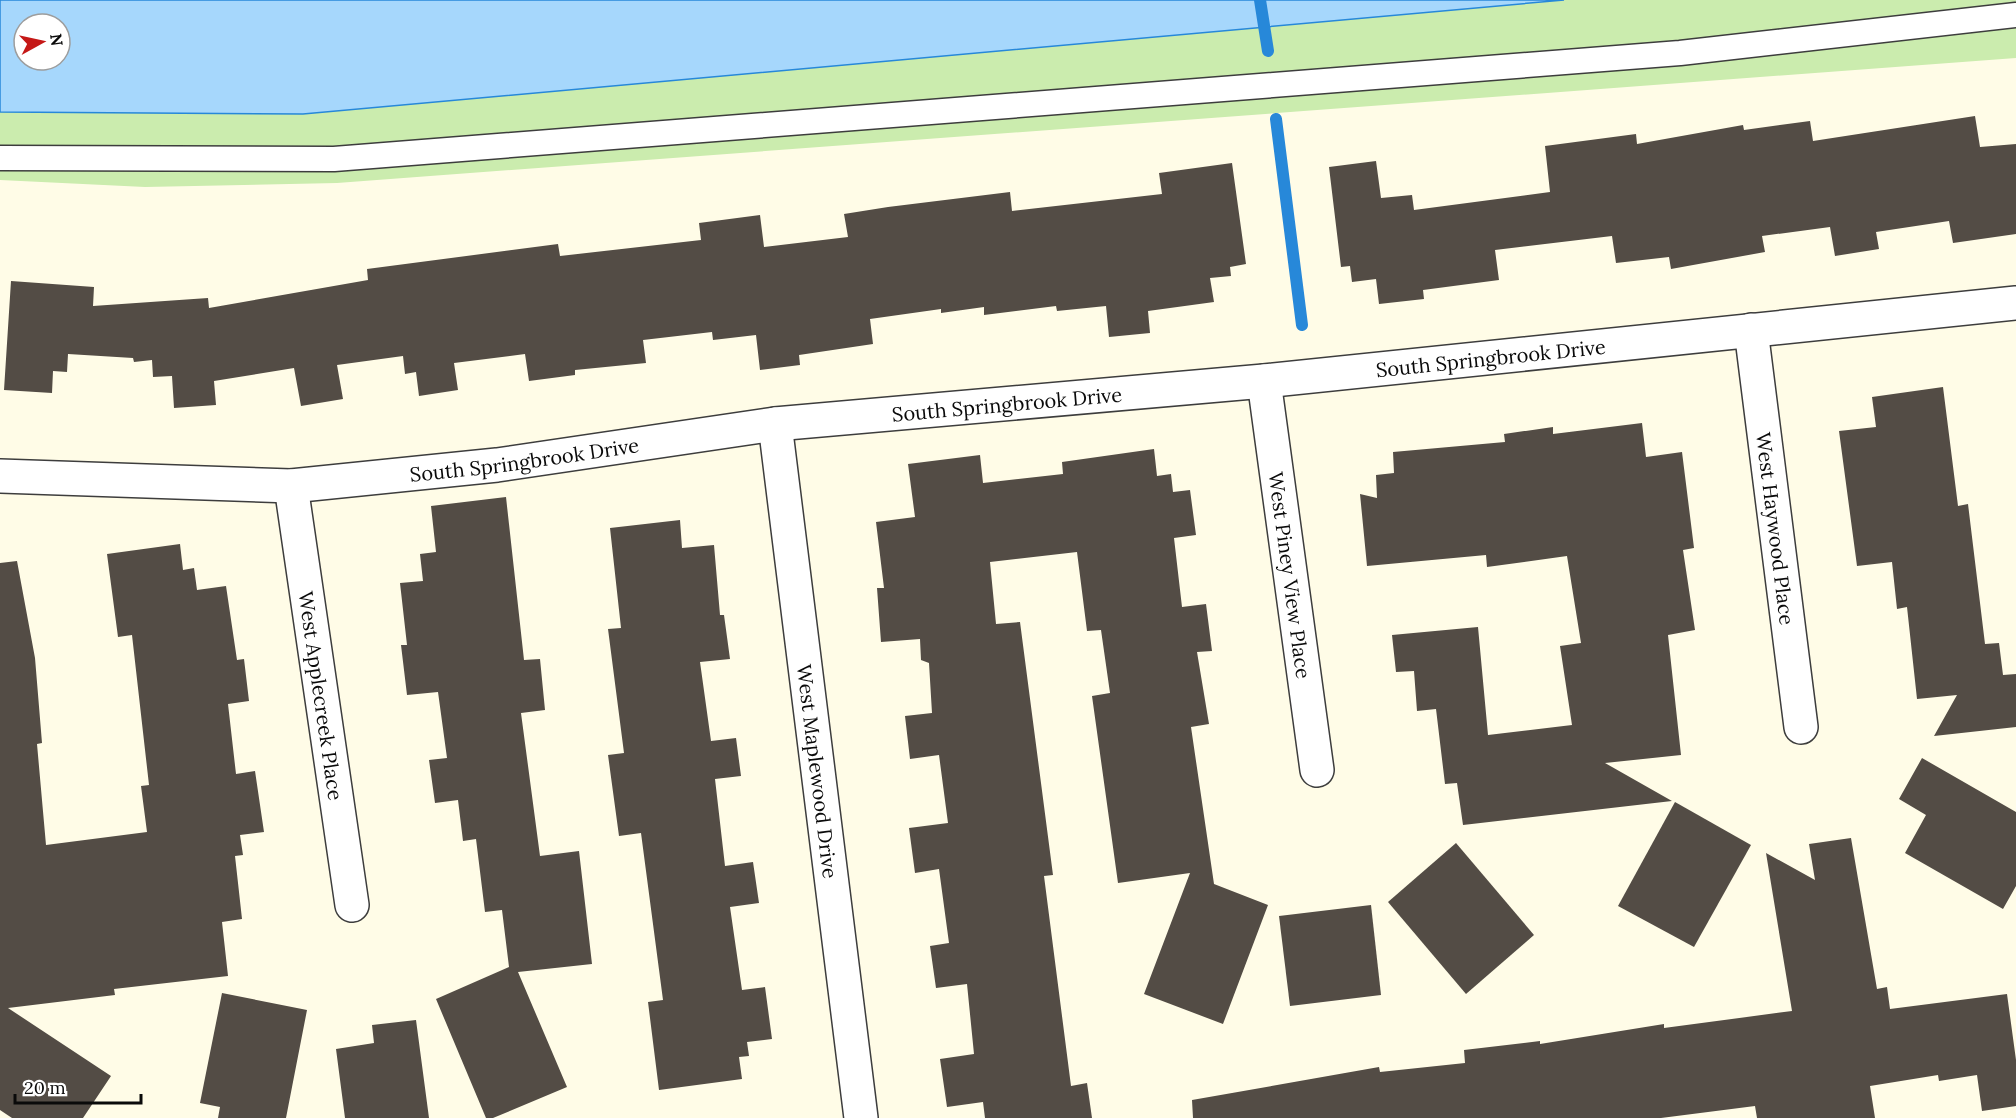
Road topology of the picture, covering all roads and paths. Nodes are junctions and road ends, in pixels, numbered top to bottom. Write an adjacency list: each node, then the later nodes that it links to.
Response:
1 (2016, 15): 2 (lane)
2 (0, 158)
3 (2016, 303): 4 (street, South Springbrook Drive)
4 (1751, 330): 5 (street, South Springbrook Drive); 9 (street, West Haywood Place)
5 (1263, 381): 6 (street, South Springbrook Drive); 10 (street, West Piney View Place)
6 (775, 424): 8 (street, South Springbrook Drive); 12 (street, West Maplewood Drive)
7 (0, 476): 8 (street, South Springbrook Drive)
8 (291, 486): 11 (street, West Applecreek Place)
9 (1801, 727)
10 (1317, 770)
11 (352, 905)
12 (861, 1118)

